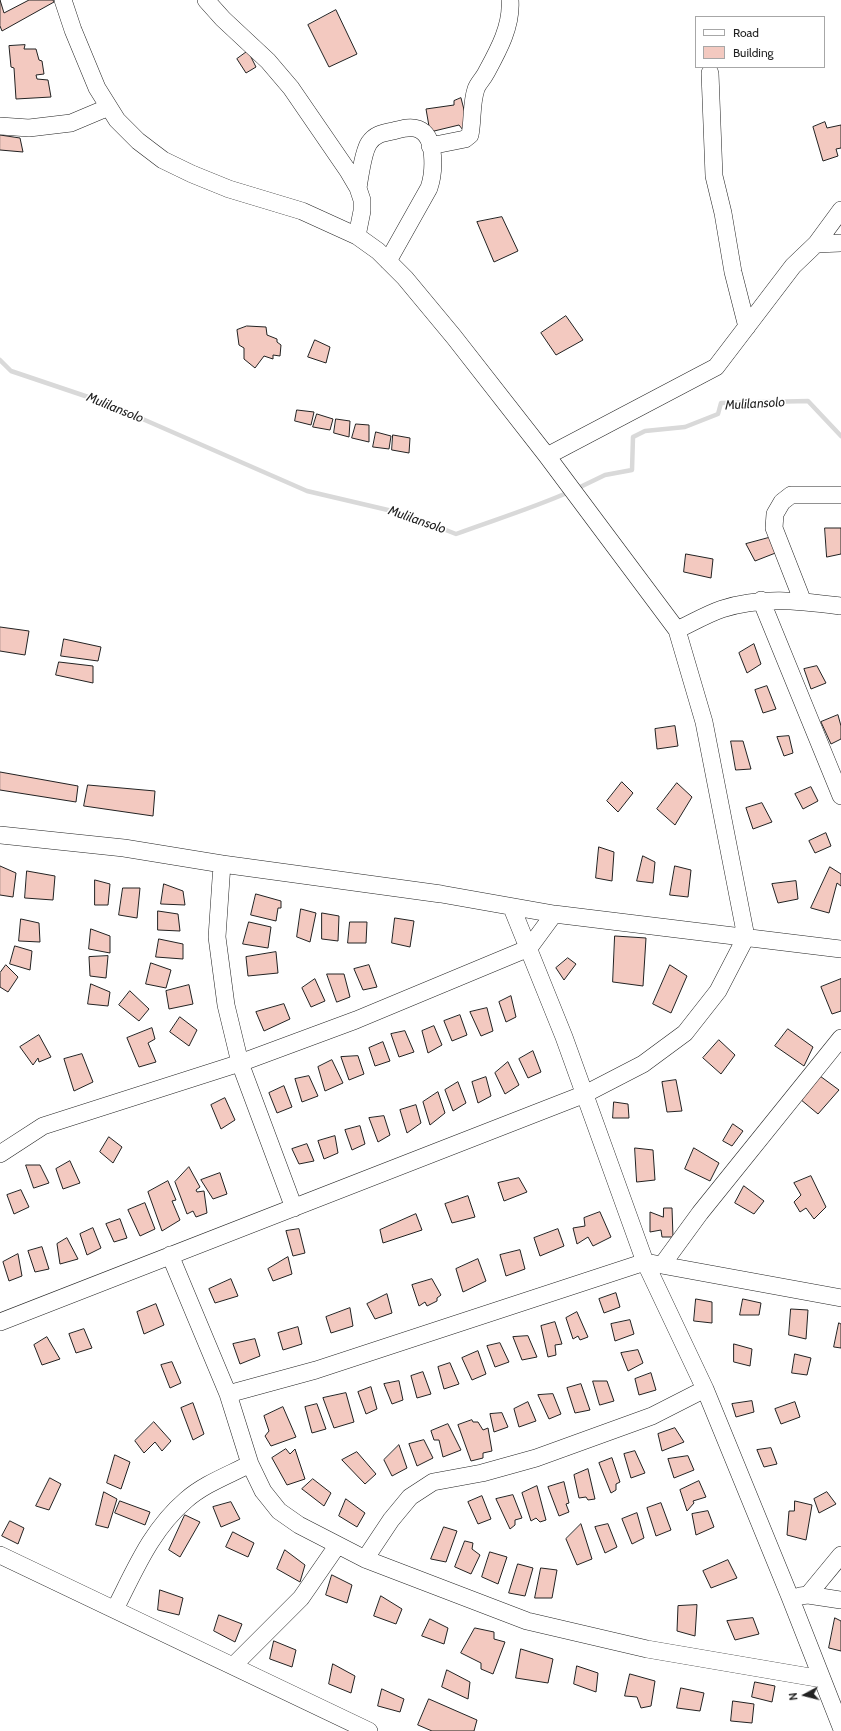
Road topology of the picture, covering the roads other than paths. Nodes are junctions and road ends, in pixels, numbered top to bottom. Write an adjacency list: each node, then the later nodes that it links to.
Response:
1 (63, 0): 5 (street)
2 (206, 0): 8 (street)
3 (510, 0): 7 (street)
4 (710, 73): 14 (street)
5 (109, 107): 6 (street); 10 (street)
6 (0, 126)
7 (430, 146): 8 (street); 13 (street)
8 (358, 188): 10 (street)
9 (841, 210): 12 (street)
10 (357, 236): 13 (street)
11 (841, 243): 12 (street)
12 (816, 244): 14 (street)
13 (388, 261): 15 (street)
14 (747, 327): 15 (street)
15 (547, 456): 20 (street)
16 (841, 495): 18 (street)
17 (761, 600): 18 (street); 20 (street); 21 (street)
18 (803, 602): 19 (street)
19 (841, 606)
20 (677, 630): 26 (street)
21 (841, 796)
22 (0, 835): 23 (street)
23 (222, 864): 24 (street); 30 (street)
24 (512, 908): 25 (street); 27 (street)
25 (554, 914): 26 (street); 27 (street)
26 (746, 937): 28 (street); 31 (street)
27 (529, 948): 30 (street); 31 (street)
28 (841, 949)
29 (841, 1038): 35 (street)
30 (240, 1063): 32 (street); 33 (street)
31 (585, 1094): 33 (street); 35 (street)
32 (0, 1154)
33 (294, 1208): 34 (street)
34 (170, 1255): 37 (street); 39 (street)
35 (653, 1263): 36 (street); 38 (street); 39 (street)
36 (841, 1298)
37 (0, 1322)
38 (705, 1389): 44 (street); 46 (street)
39 (228, 1394): 40 (street)
40 (250, 1464): 41 (street); 48 (street)
41 (337, 1546): 44 (street); 49 (street)
42 (0, 1555): 48 (street)
43 (841, 1555): 45 (street)
44 (365, 1559): 50 (street)
45 (808, 1595): 46 (street); 47 (street)
46 (790, 1597): 50 (street)
47 (841, 1600)
48 (115, 1610): 49 (street)
49 (233, 1666): 52 (street)
50 (822, 1679): 51 (street)
51 (840, 1720)
52 (369, 1731)

